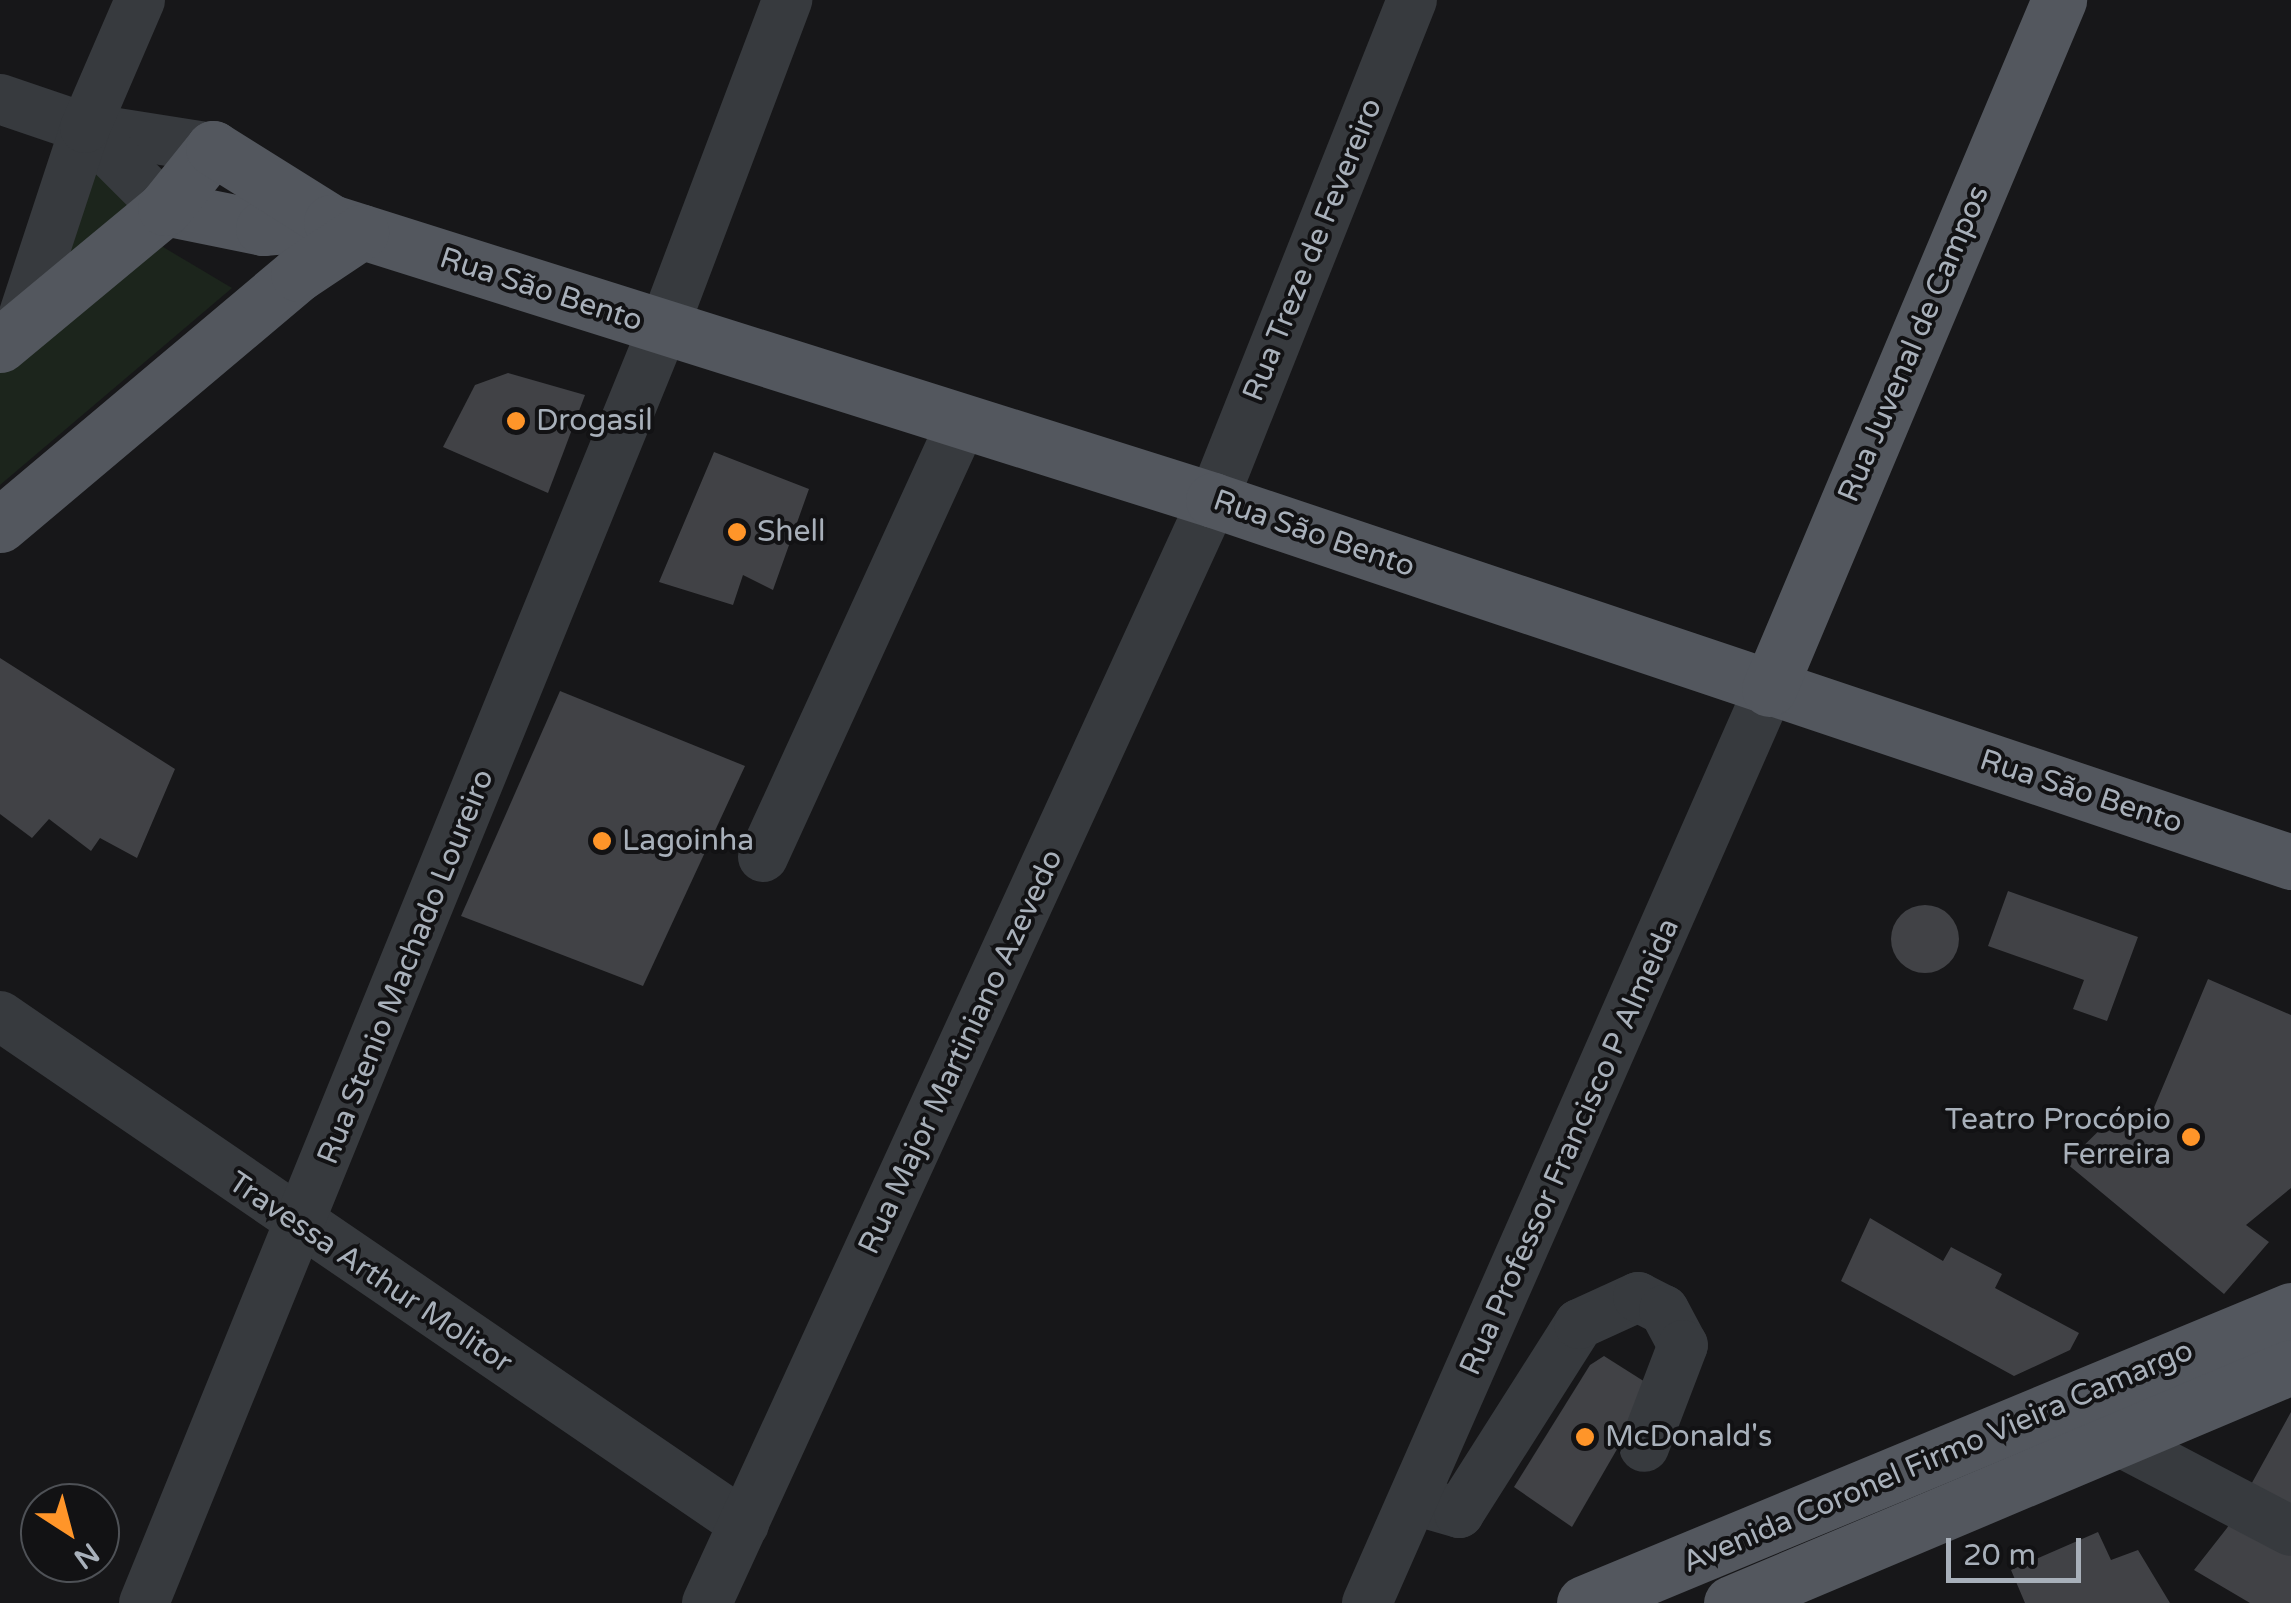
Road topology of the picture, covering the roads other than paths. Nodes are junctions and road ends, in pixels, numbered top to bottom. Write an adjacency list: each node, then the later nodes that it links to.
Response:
1 (140, 0): 6 (street)
2 (787, 0): 10 (street, Rua Stenio Machado Loureiro)
3 (1412, 0): 13 (street, Rua Treze de Fevereiro)
4 (2059, 0): 15 (main road, Rua Juvenal de Campos)
5 (0, 99): 6 (street, Rua São Bento)
6 (85, 128): 7 (street, Rua São Bento); 8 (street, Rua São Bento); 11 (street)
7 (214, 148): 8 (main road); 9 (main road, Rua São Bento)
8 (165, 208): 9 (main road, Rua São Bento); 11 (main road)
9 (346, 227): 10 (main road, Rua São Bento); 14 (main road)
10 (663, 329): 12 (main road, Rua São Bento); 19 (street, Rua Stenio Machado Loureiro)
11 (10, 337)
12 (962, 422): 13 (main road, Rua São Bento); 16 (street)
13 (1213, 500): 15 (main road, Rua São Bento); 25 (street, Rua Major Martiniano Azevedo)
14 (0, 525)
15 (1769, 689): 17 (main road, Rua São Bento); 24 (street, Rua Professor Francisco P Almeida)
16 (763, 857)
17 (2291, 862)
18 (0, 1016): 19 (street, Travessa Arthur Molitor)
19 (299, 1227): 25 (street, Travessa Arthur Molitor); 27 (street, Rua Stenio Machado Loureiro)
20 (2291, 1310): 30 (main road, Avenida Coronel Firmo Vieira Camargo)
21 (2291, 1366): 22 (main road, Avenida Coronel Firmo Vieira Camargo)
22 (2117, 1440): 26 (street); 31 (main road, Avenida Coronel Firmo Vieira Camargo)
23 (1644, 1447): 24 (street)
24 (1414, 1500): 29 (street, Rua Professor Francisco P Almeida)
25 (744, 1524): 28 (street, Rua Major Martiniano Azevedo)
26 (2291, 1531)
27 (144, 1603)
28 (707, 1603)
29 (1367, 1603)
30 (1584, 1603)
31 (1731, 1603)

